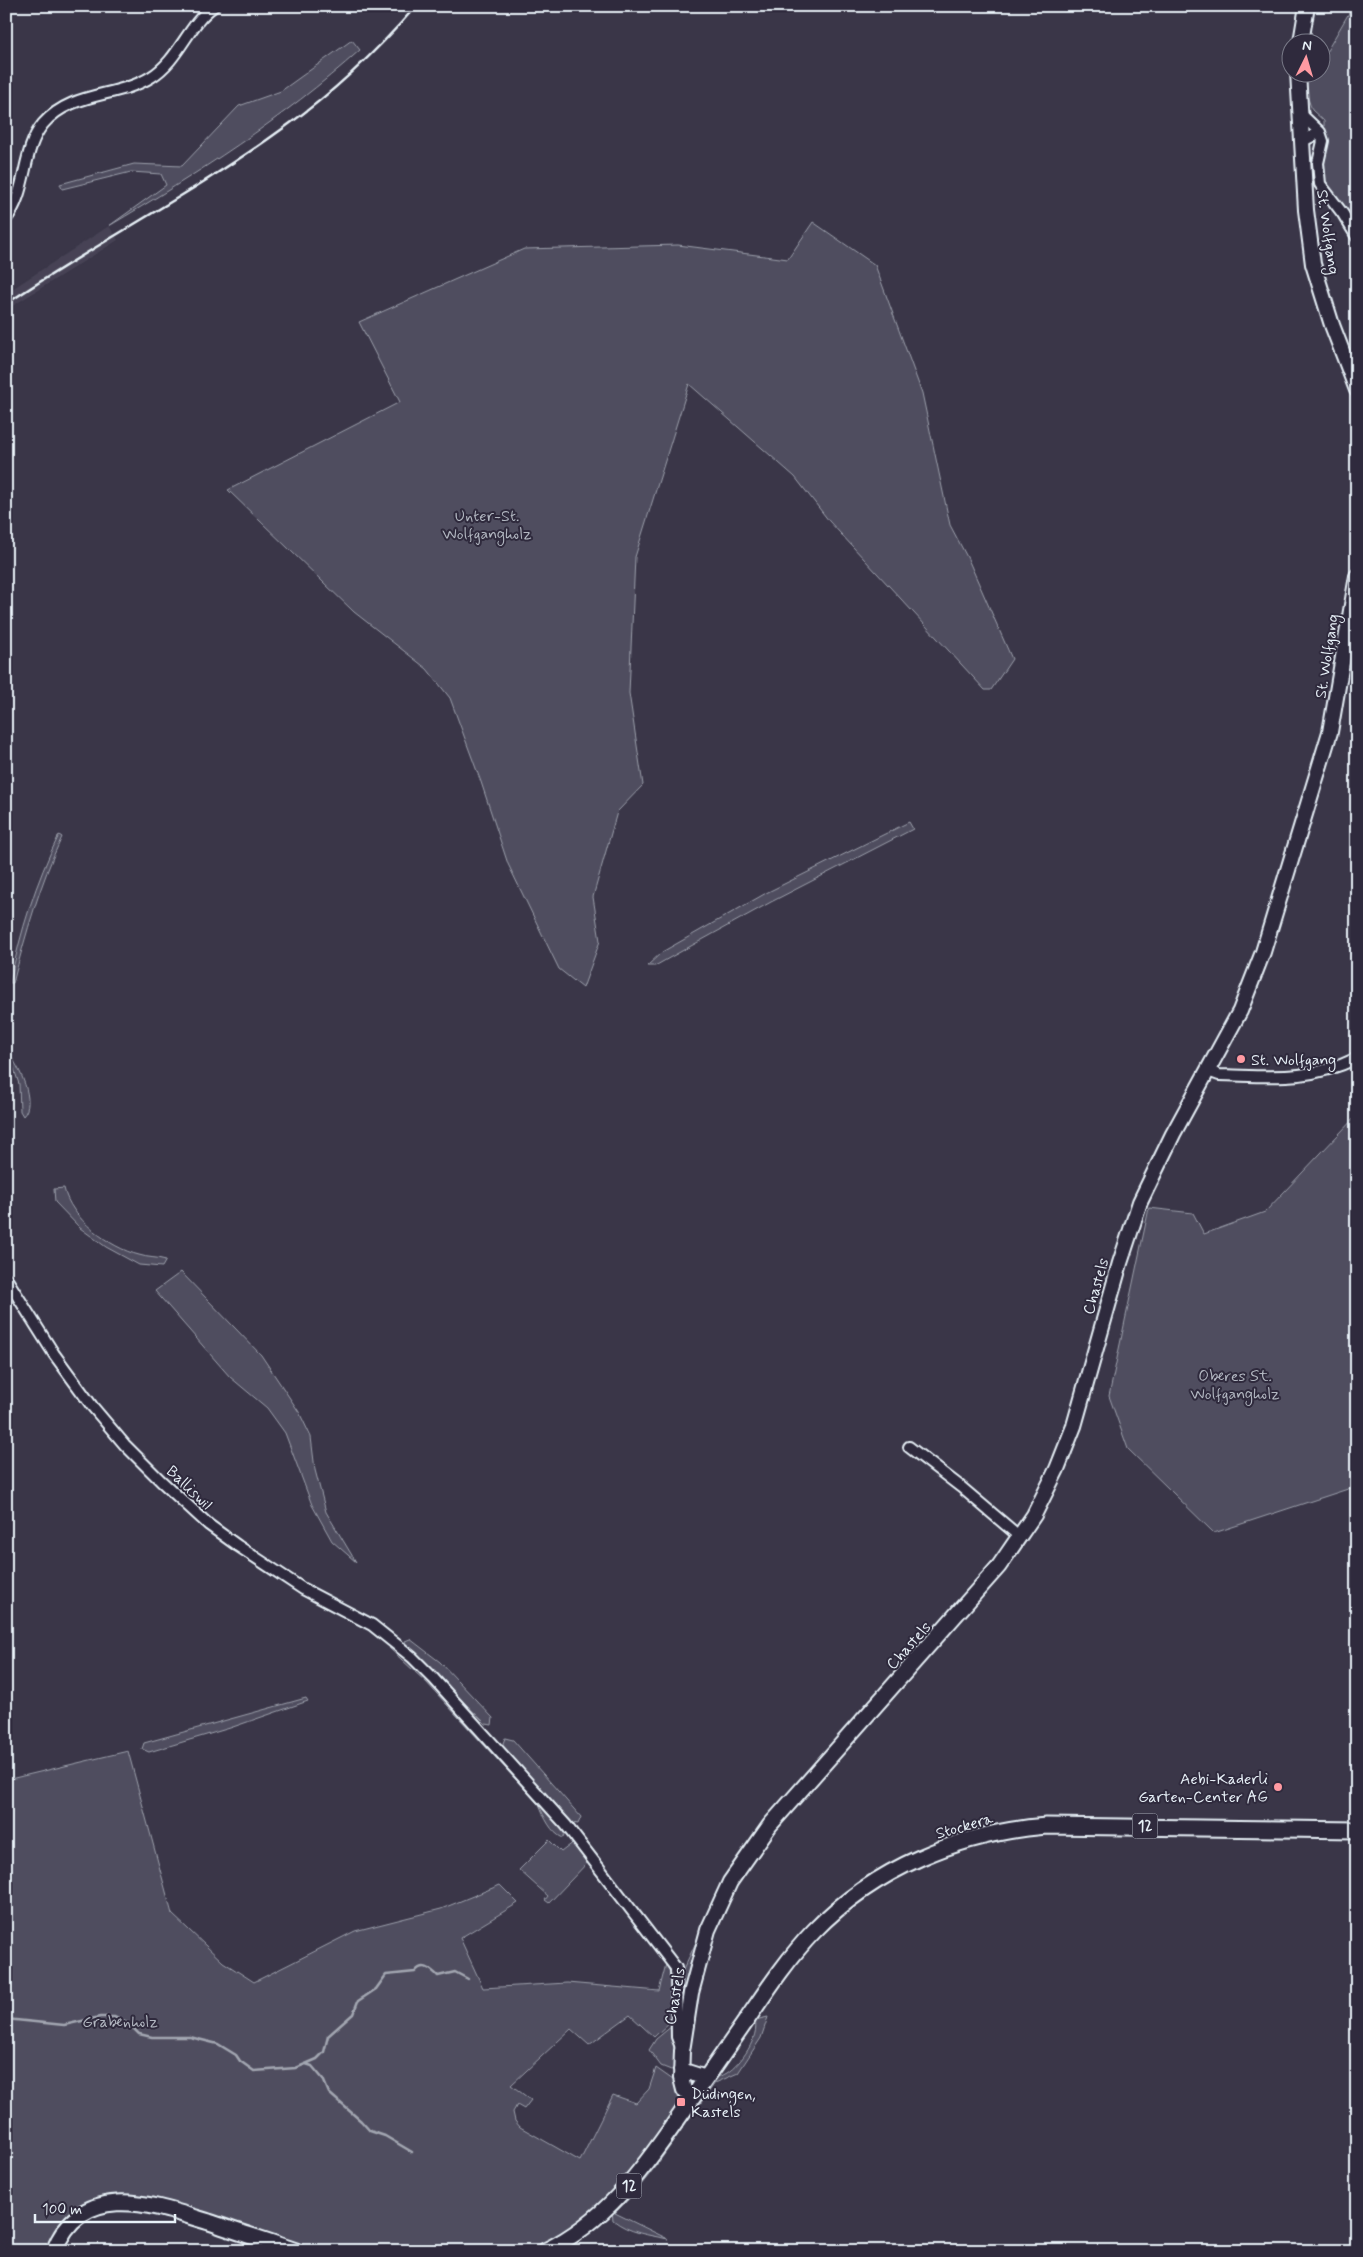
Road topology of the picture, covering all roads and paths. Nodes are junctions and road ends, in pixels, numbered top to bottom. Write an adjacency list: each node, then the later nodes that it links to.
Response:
1 (214, 6): 8 (street)
2 (1307, 6): 3 (main road)
3 (1303, 32)
4 (1298, 82): 5 (main road, St. Wolfgang)
5 (1300, 114): 6 (street); 7 (main road, St. Wolfgang)
6 (1320, 132): 7 (street); 9 (street)
7 (1302, 142): 10 (main road, St. Wolfgang)
8 (6, 219)
9 (1357, 237)
10 (1357, 390)
11 (1357, 576): 15 (main road, St. Wolfgang)
12 (1357, 1058): 13 (street)
13 (1335, 1069): 14 (street); 15 (street)
14 (1352, 1070)
15 (1208, 1071): 16 (main road, St. Wolfgang)
16 (1127, 1240): 19 (main road, Chastels)
17 (6, 1278): 20 (street, Balliswil)
18 (909, 1447): 19 (street)
19 (1020, 1537): 22 (main road, Chastels)
20 (412, 1657): 22 (street, Chastels)
21 (1357, 1830): 24 (main road, Stockera / 12)
22 (682, 2051): 23 (main road, Chastels)
23 (681, 2070): 24 (main road); 25 (main road, Chastels)
24 (706, 2078): 25 (main road, Stockera / 12)
25 (691, 2099): 28 (main road, 12)
26 (54, 2251): 27 (main road)
27 (296, 2251)
28 (545, 2251)

